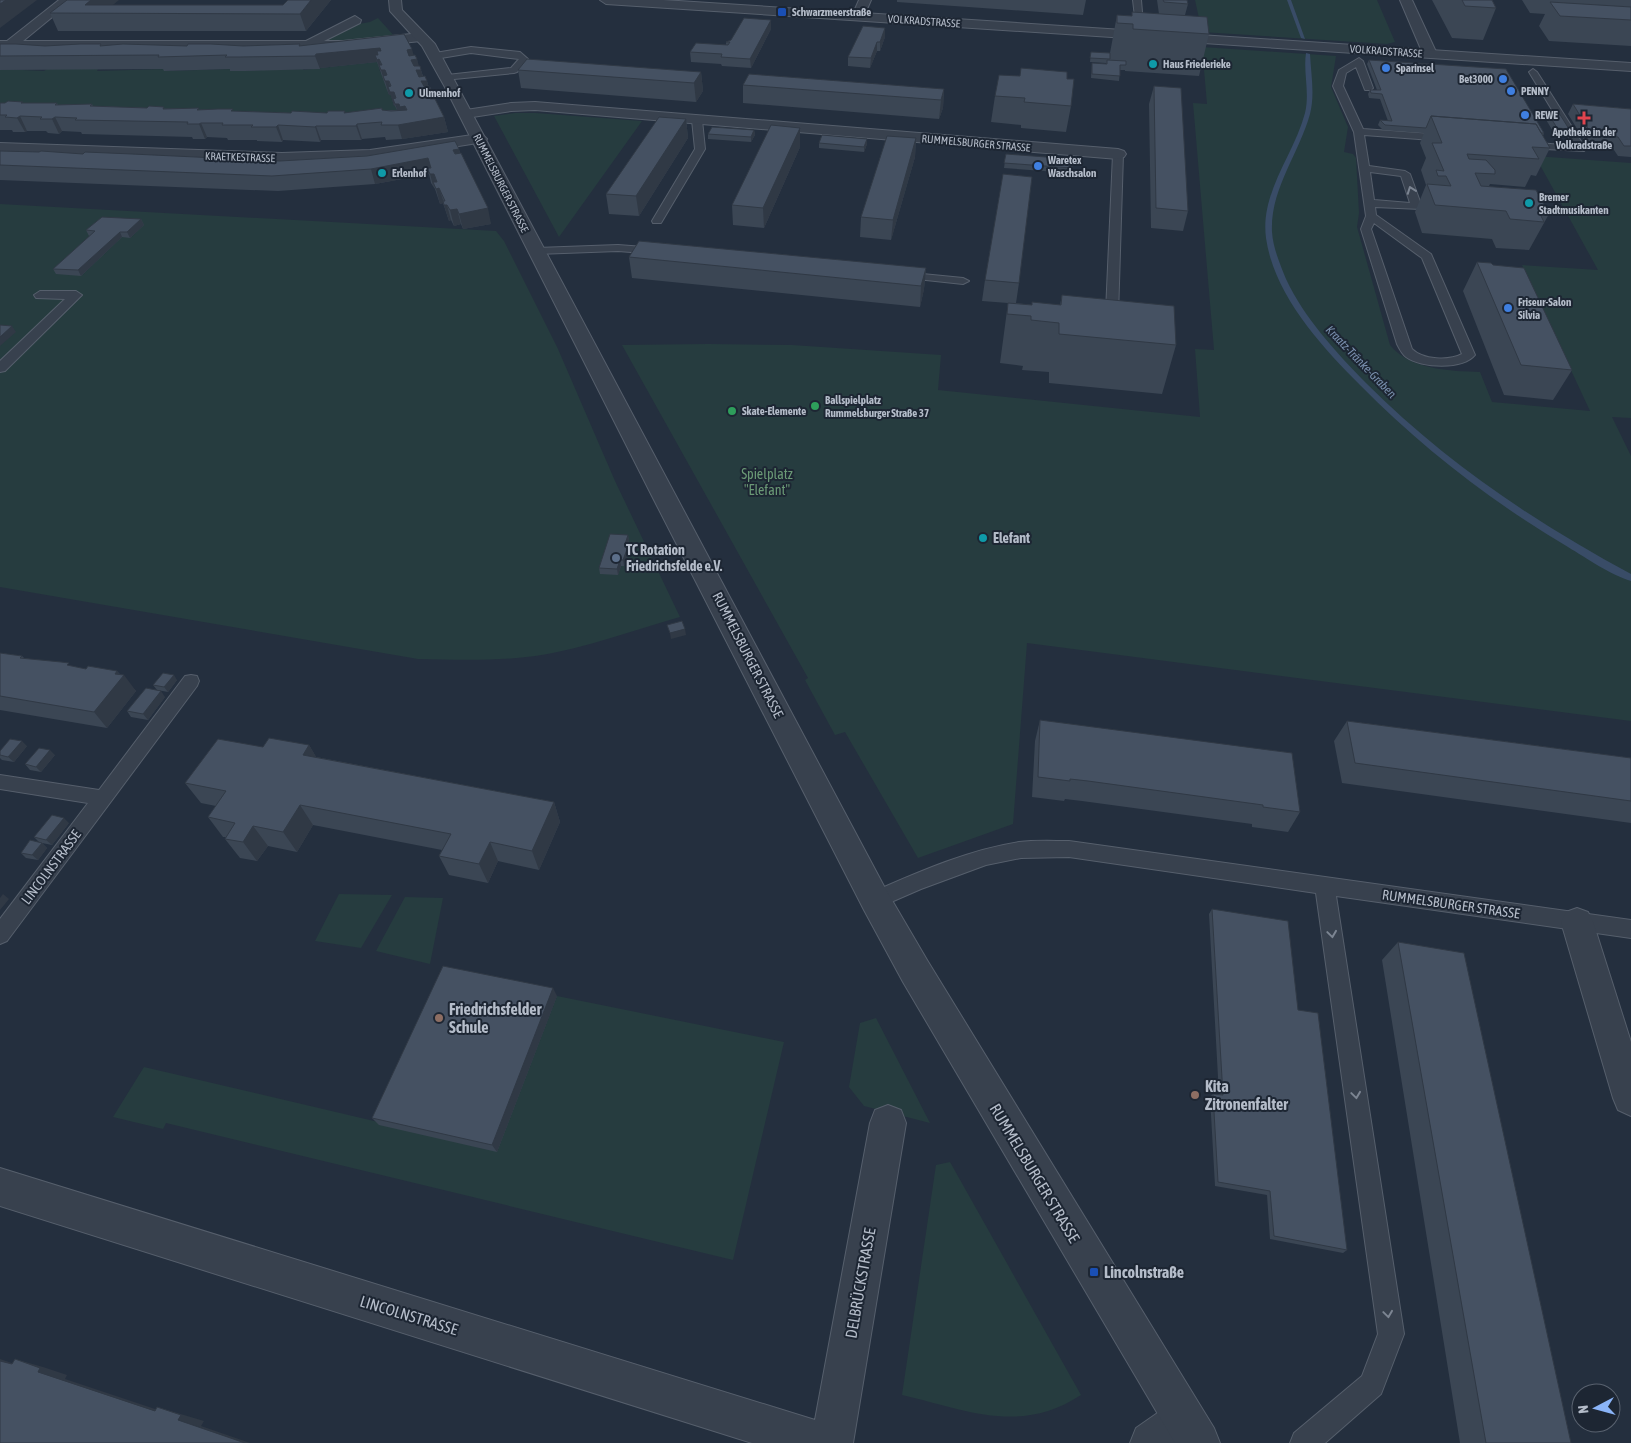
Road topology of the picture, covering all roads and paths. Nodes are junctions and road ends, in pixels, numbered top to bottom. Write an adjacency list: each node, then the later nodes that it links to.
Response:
1 (67, 0): 12 (street)
2 (395, 0): 10 (street, RUMMELSBURGER STRASSE)
3 (606, 0): 7 (street, VOLKRADSTRASSE)
4 (865, 0): 8 (street)
5 (1136, 0): 11 (lane)
6 (1406, 0): 14 (street)
7 (647, 1): 8 (street, VOLKRADSTRASSE)
8 (858, 16): 11 (street, VOLKRADSTRASSE)
9 (355, 20): 13 (street)
10 (421, 37): 13 (street); 15 (street, RUMMELSBURGER STRASSE)
11 (1135, 39): 14 (street, VOLKRADSTRASSE)
12 (5, 45): 13 (street)
13 (310, 45)
14 (1430, 54): 16 (street, VOLKRADSTRASSE)
15 (435, 56): 18 (street, RUMMELSBURGER STRASSE); 18 (lane)
16 (1631, 67)
17 (1533, 72): 25 (lane)
18 (447, 78): 20 (street, RUMMELSBURGER STRASSE)
19 (1368, 88): 22 (lane, VOLKRADSTRASSE)
20 (466, 114): 21 (street, RUMMELSBURGER STRASSE); 23 (street, RUMMELSBURGER STRASSE)
21 (697, 120): 27 (street, RUMMELSBURGER STRASSE); 31 (lane)
22 (1359, 132): 24 (lane); 28 (lane, VOLKRADSTRASSE)
23 (479, 139): 26 (street, KRAETKESTRASSE); 32 (street, RUMMELSBURGER STRASSE)
24 (1457, 139)
25 (1513, 144)
26 (0, 148)
27 (1118, 154): 37 (lane, RUMMELSBURGER STRASSE)
28 (1364, 168): 29 (lane, VOLKRADSTRASSE); 29 (lane, one-way to 28)
29 (1369, 203): 30 (lane, VOLKRADSTRASSE)
30 (1371, 216): 30 (lane, VOLKRADSTRASSE)
31 (656, 221)
32 (537, 251): 33 (lane); 43 (street, RUMMELSBURGER STRASSE)
33 (667, 252)
34 (892, 274): 35 (lane)
35 (963, 281)
36 (40, 294): 38 (lane)
37 (1094, 316)
38 (0, 368)
39 (191, 681): 41 (lane, LINCOLNSTRASSE)
40 (0, 782): 41 (lane)
41 (102, 798): 46 (lane, LINCOLNSTRASSE)
42 (1325, 886): 43 (lane, RUMMELSBURGER STRASSE); 44 (lane, RUMMELSBURGER STRASSE); 54 (lane, one-way to 54)
43 (875, 900): 50 (street, RUMMELSBURGER STRASSE)
44 (1577, 922): 45 (lane, RUMMELSBURGER STRASSE); 47 (street)
45 (1631, 930)
46 (0, 935)
47 (1631, 1098)
48 (888, 1123): 52 (street, DELBRÜCKSTRASSE)
49 (0, 1187): 51 (street, LINCOLNSTRASSE)
50 (1191, 1431): 53 (street)
51 (819, 1443)
52 (832, 1443)
53 (1151, 1443)
54 (1304, 1443)

